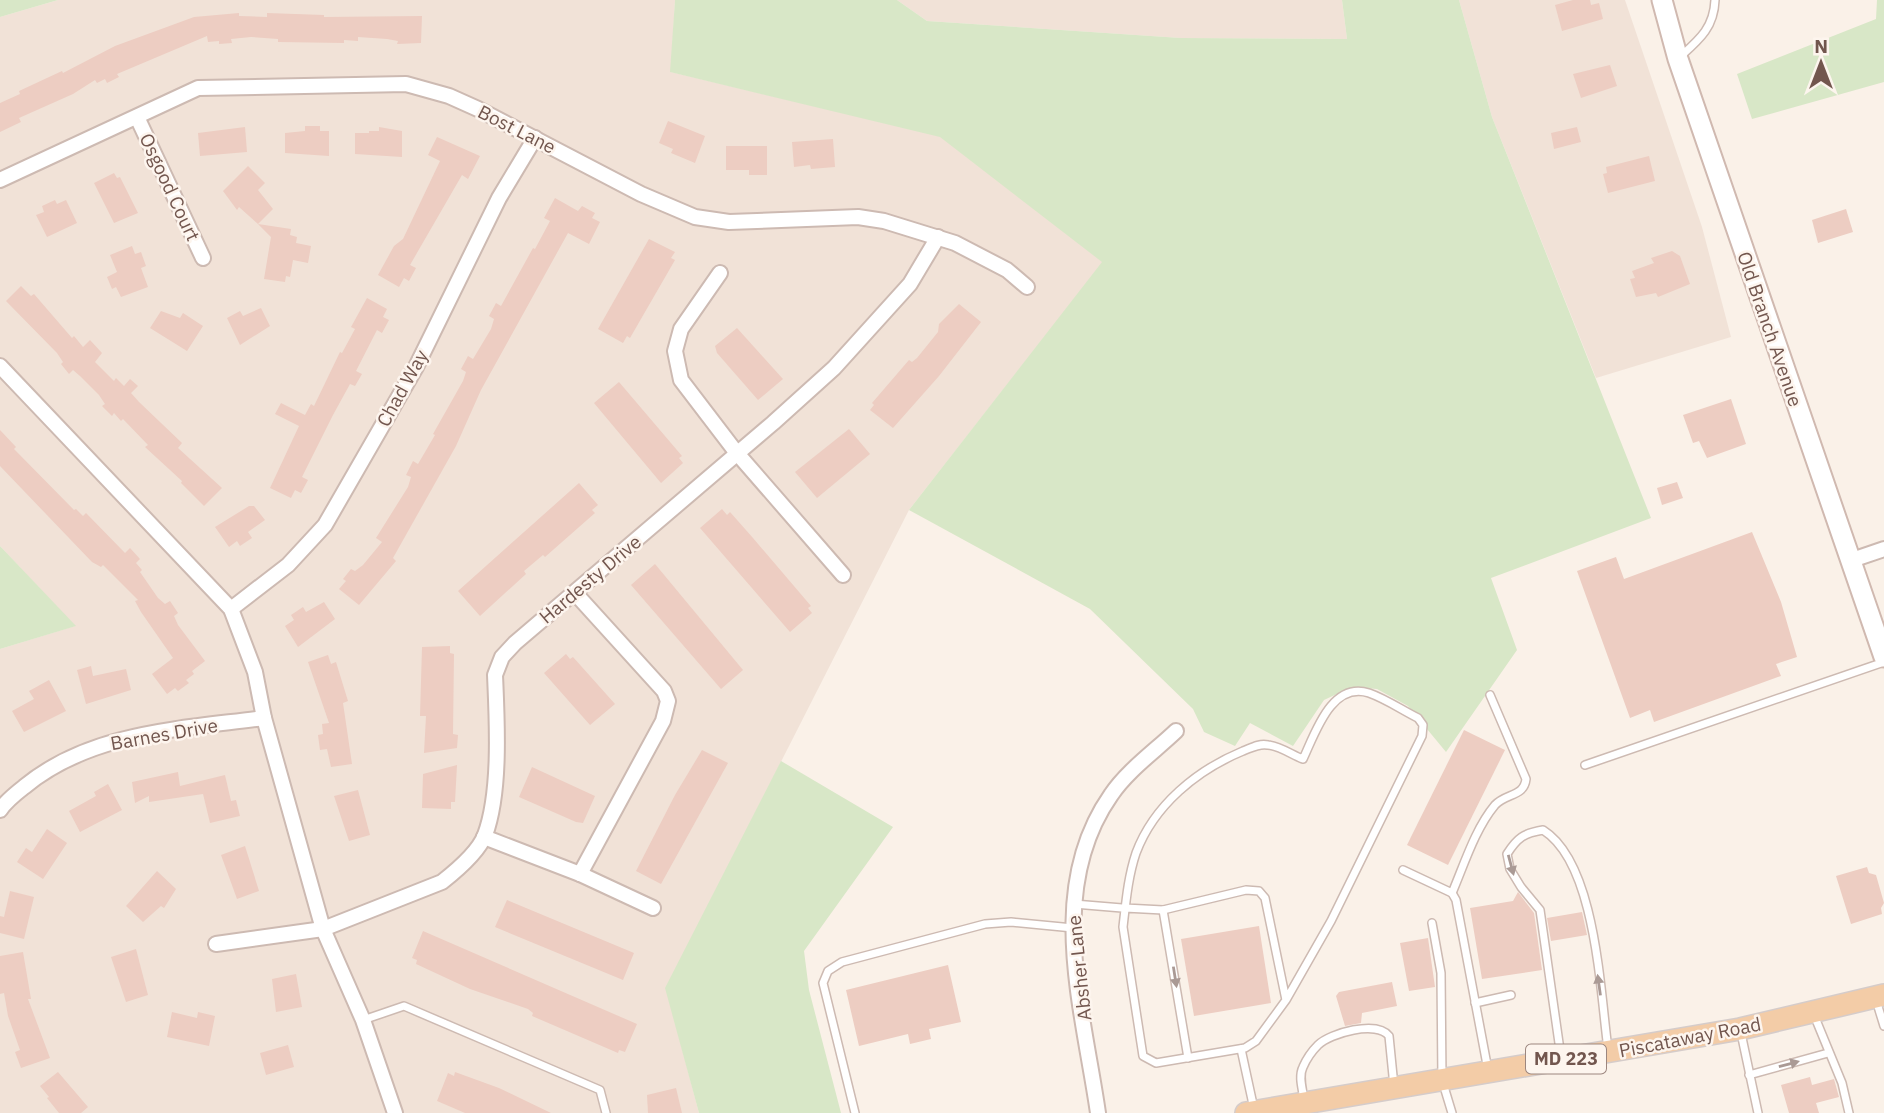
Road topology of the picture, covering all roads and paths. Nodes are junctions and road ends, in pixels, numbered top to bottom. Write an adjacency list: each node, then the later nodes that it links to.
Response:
1 (1662, 0): 3 (main road, Old Branch Avenue)
2 (1715, 0): 3 (lane)
3 (1678, 59): 14 (main road, Old Branch Avenue)
4 (137, 117): 5 (street, Bost Lane); 6 (street, Bost Lane); 8 (street, Osgood Court)
5 (535, 138): 7 (street, Bost Lane); 17 (street, Chad Way)
6 (0, 180)
7 (938, 237): 10 (street, Bost Lane); 12 (street, Hardesty Drive)
8 (203, 258)
9 (720, 273): 12 (street)
10 (1027, 288)
11 (0, 366): 17 (street)
12 (736, 452): 15 (street); 16 (street, Hardesty Drive)
13 (1884, 549): 14 (street)
14 (1849, 561): 18 (main road, Old Branch Avenue)
15 (843, 575)
16 (575, 593): 24 (street, Hardesty Drive); 26 (street)
17 (232, 609): 20 (street)
18 (1884, 659): 22 (lane)
19 (1490, 695): 27 (lane)
20 (264, 718): 23 (street, Barnes Drive); 34 (street)
21 (1176, 731): 28 (street, Absher Lane)
22 (1585, 765)
23 (0, 810)
24 (484, 837): 26 (street); 34 (street)
25 (1403, 870): 27 (lane)
26 (580, 874): 29 (street)
27 (1452, 893): 39 (lane)
28 (1073, 904): 30 (lane); 33 (street, Absher Lane)
29 (653, 908)
30 (1125, 908): 31 (lane); 38 (lane); 47 (lane)
31 (1163, 910): 38 (lane); 47 (lane, one-way to 47)
32 (1432, 923): 51 (lane)
33 (1073, 928): 56 (lane); 57 (street, Absher Lane)
34 (323, 929): 35 (street); 41 (street)
35 (216, 944)
36 (1511, 995): 39 (lane)
37 (1880, 997): 40 (main road, Piscataway Road / MD 223); 42 (lane)
38 (1286, 1000): 44 (lane)
39 (1475, 1003): 49 (lane)
40 (1814, 1013): 43 (main road, Piscataway Road / MD 223); 46 (lane)
41 (363, 1020): 54 (street); 55 (lane)
42 (1884, 1026)
43 (1740, 1029): 45 (main road, Piscataway Road / MD 223); 50 (lane)
44 (1241, 1049): 47 (lane); 58 (lane)
45 (1608, 1053): 48 (main road, Piscataway Road / MD 223); 48 (lane, one-way to 48)
46 (1828, 1053): 50 (lane, one-way to 46); 61 (lane)
47 (1188, 1058)
48 (1562, 1060): 49 (main road, Piscataway Road / MD 223)
49 (1489, 1074): 51 (main road, Piscataway Road / MD 223)
50 (1749, 1075): 60 (lane)
51 (1442, 1080): 52 (main road, Piscataway Road / MD 223); 59 (lane)
52 (1394, 1086): 53 (main road, Piscataway Road / MD 223); 53 (lane)
53 (1304, 1103): 58 (main road, Piscataway Road / MD 223)
54 (395, 1113)
55 (606, 1113)
56 (855, 1113)
57 (1098, 1113)
58 (1252, 1113)
59 (1452, 1113)
60 (1758, 1113)
61 (1849, 1113)

